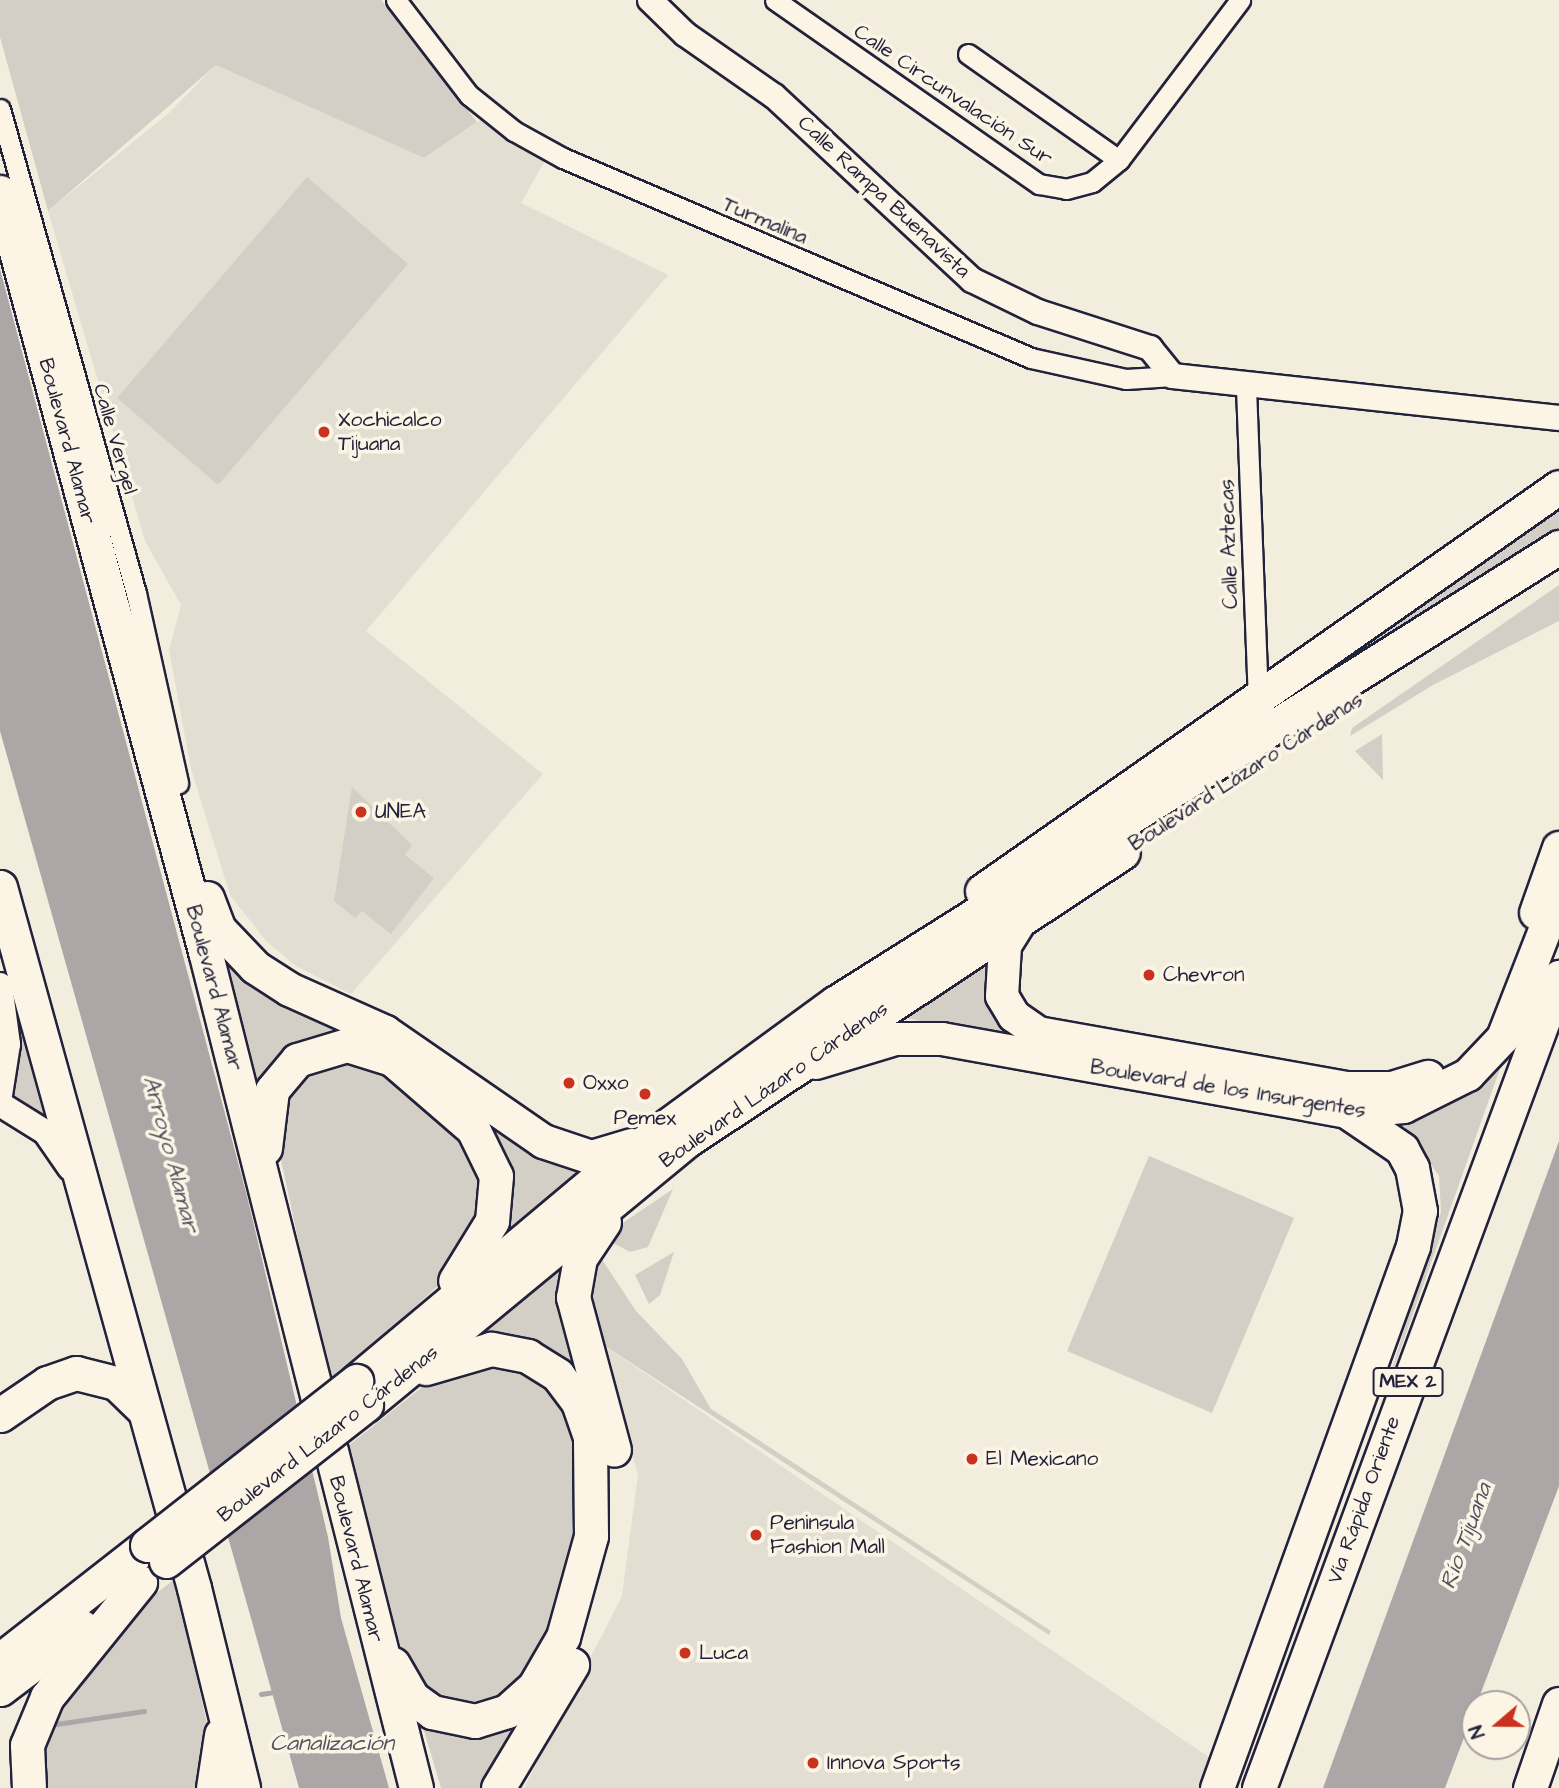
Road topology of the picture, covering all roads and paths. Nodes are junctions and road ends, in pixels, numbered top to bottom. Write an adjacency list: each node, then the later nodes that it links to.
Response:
1 (396, 0): 11 (street, Turmalina)
2 (650, 0): 11 (street, Calle Rampa Buenavista)
3 (775, 0): 7 (street, Calle Circunvalación Sur)
4 (1240, 0): 7 (street, Calle Circunvalación Sur)
5 (968, 54): 7 (street)
6 (0, 109): 10 (street, Calle Vergel)
7 (1119, 160)
8 (0, 173): 10 (highway)
9 (0, 192): 23 (highway, Boulevard Alamar)
10 (50, 291): 18 (street, Calle Vergel)
11 (1173, 376): 12 (street)
12 (1246, 388): 13 (street); 17 (street, Calle Aztecas)
13 (1559, 418)
14 (1559, 486): 17 (highway)
15 (1559, 547): 26 (highway, Boulevard Lázaro Cárdenas)
16 (1559, 568): 22 (highway, Boulevard Lázaro Cárdenas)
17 (1258, 699): 26 (highway)
18 (178, 783): 23 (highway); 32 (highway)
19 (1559, 848): 27 (main road, Boulevard de los Insurgentes)
20 (0, 887): 33 (highway)
21 (1559, 894): 31 (main road, Boulevard de los Insurgentes)
22 (1021, 920): 27 (main road, Boulevard de los Insurgentes); 28 (highway, Boulevard Lázaro Cárdenas)
23 (205, 951): 34 (highway, Boulevard Alamar)
24 (1559, 977): 37 (highway, Vía Rápida Oriente / MEX 2)
25 (1, 991): 29 (street)
26 (835, 1003): 32 (highway, Boulevard Lázaro Cárdenas)
27 (1129, 1064): 28 (main road, Boulevard de los Insurgentes); 31 (main road, Boulevard de los Insurgentes)
28 (783, 1075): 32 (highway, Boulevard Lázaro Cárdenas)
29 (0, 1096)
30 (0, 1104): 33 (street)
31 (1348, 1112): 43 (highway)
32 (689, 1123): 35 (highway, Boulevard Lázaro Cárdenas); 36 (highway, Boulevard Lázaro Cárdenas); 56 (highway)
33 (80, 1189): 38 (highway)
34 (271, 1209): 35 (highway); 41 (highway, Boulevard Alamar)
35 (394, 1349): 36 (highway, Boulevard Lázaro Cárdenas)
36 (371, 1391): 40 (highway, Boulevard Lázaro Cárdenas, bridge); 41 (highway)
37 (1402, 1398): 43 (highway); 58 (highway, Vía Rápida Oriente / MEX 2)
38 (145, 1411): 39 (highway); 48 (highway)
39 (0, 1415)
40 (156, 1553): 42 (highway, Boulevard Lázaro Cárdenas); 44 (highway, Boulevard Lázaro Cárdenas)
41 (356, 1567): 55 (highway, Boulevard Alamar)
42 (140, 1582): 47 (highway, Boulevard Lázaro Cárdenas); 51 (highway)
43 (1286, 1605): 57 (highway)
44 (39, 1630): 45 (highway); 46 (highway, Boulevard Lázaro Cárdenas)
45 (0, 1653)
46 (0, 1660)
47 (0, 1689)
48 (220, 1690): 50 (highway); 52 (highway)
49 (1559, 1704): 59 (highway)
50 (232, 1742): 53 (highway); 54 (highway)
51 (29, 1788)
52 (213, 1788)
53 (234, 1788)
54 (243, 1788)
55 (418, 1788)
56 (498, 1788)
57 (1217, 1788)
58 (1259, 1788)
59 (1530, 1788)

